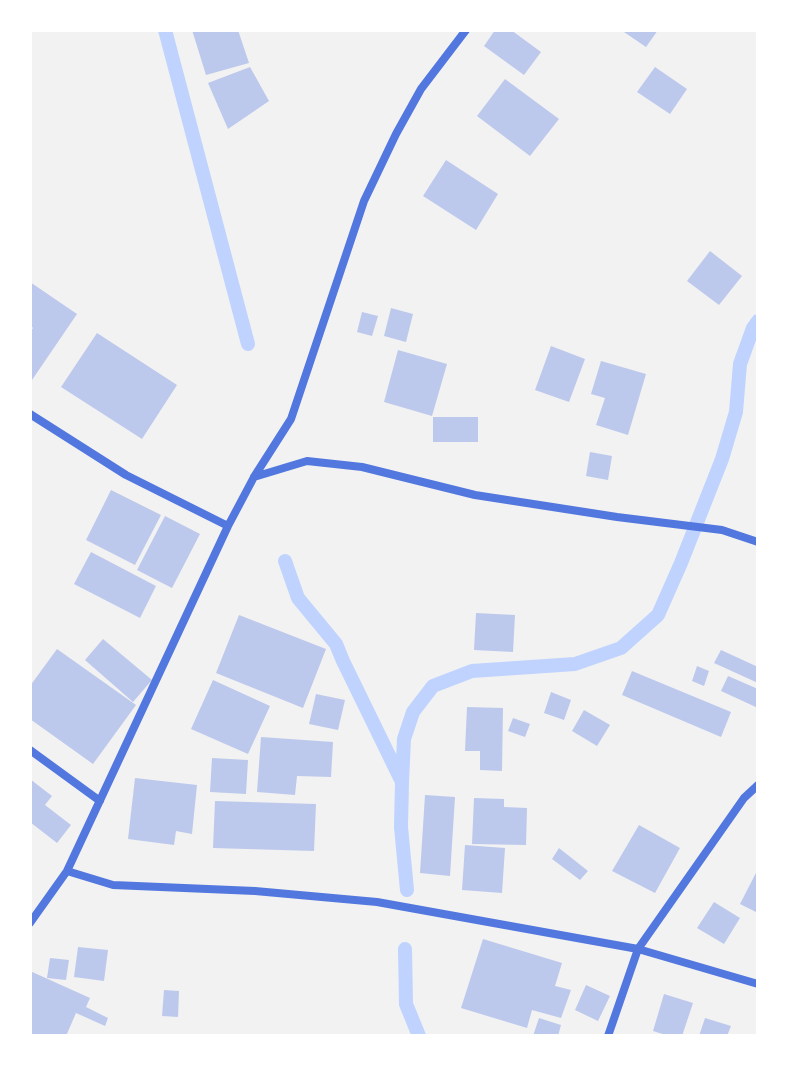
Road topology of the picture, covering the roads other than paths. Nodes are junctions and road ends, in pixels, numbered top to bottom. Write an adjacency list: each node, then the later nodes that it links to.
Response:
1 (466, 30): 3 (street)
2 (30, 414): 4 (street)
3 (254, 477): 4 (street); 5 (street)
4 (228, 526): 8 (street)
5 (758, 542)
6 (30, 750): 8 (street)
7 (758, 785): 11 (street)
8 (100, 801): 9 (street)
9 (67, 871): 10 (street); 11 (street)
10 (30, 923)
11 (638, 949): 12 (street); 13 (street)
12 (758, 984)
13 (608, 1036)

